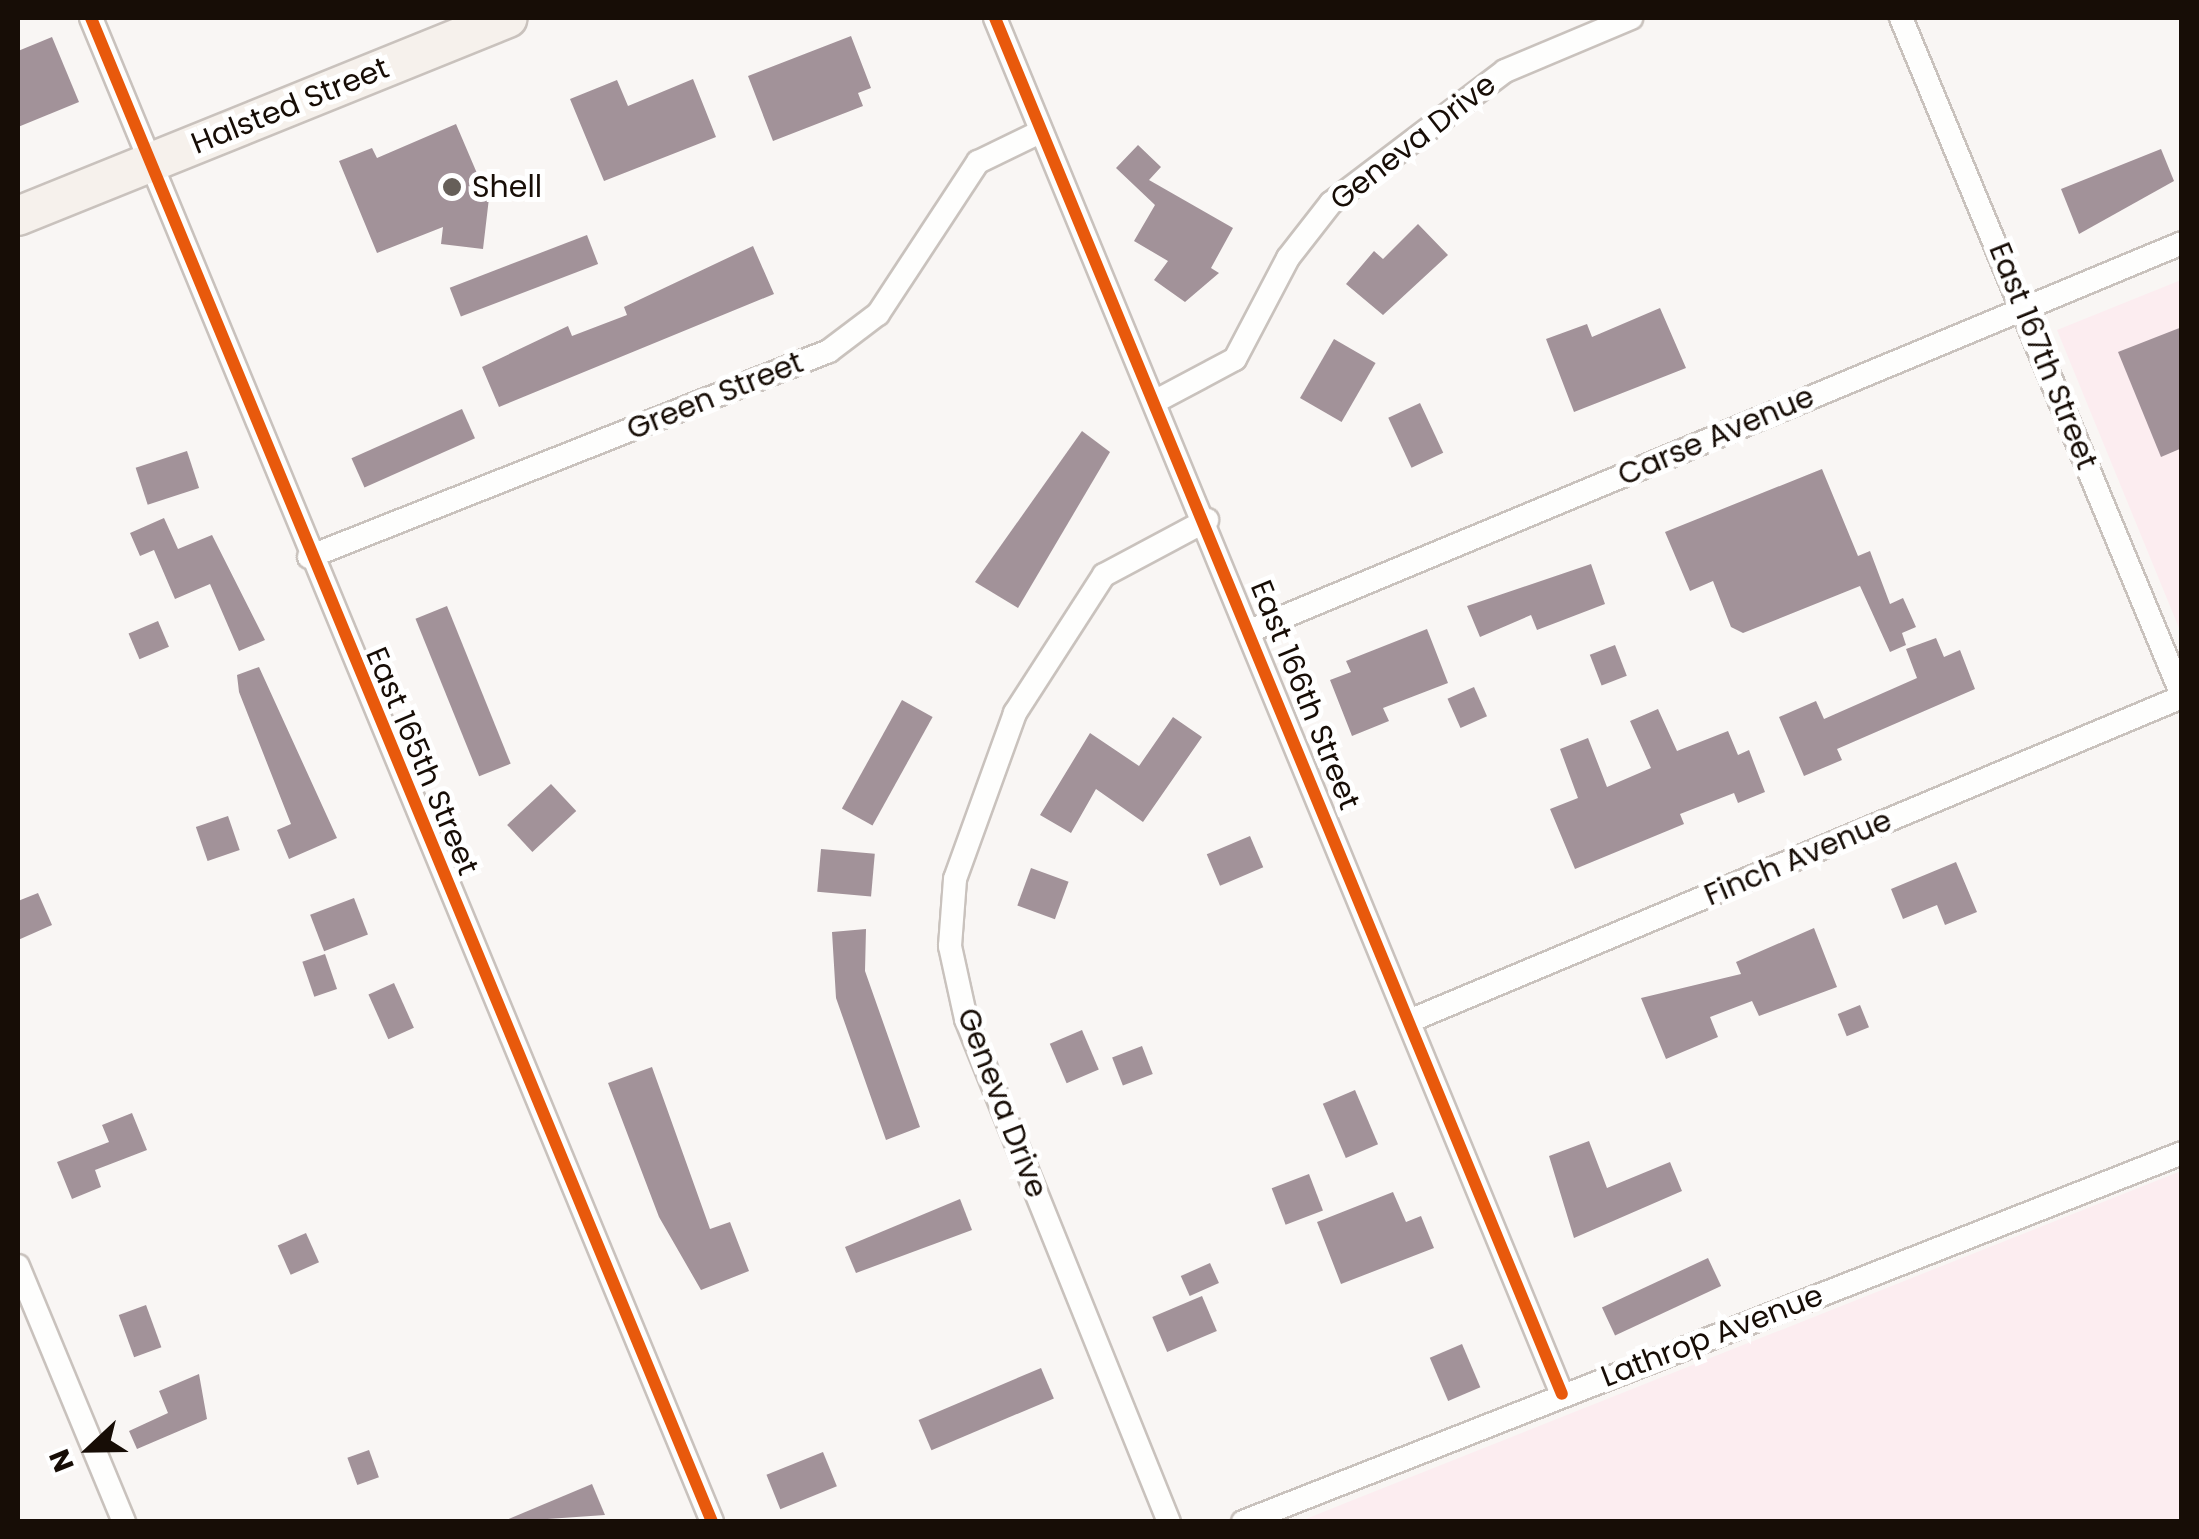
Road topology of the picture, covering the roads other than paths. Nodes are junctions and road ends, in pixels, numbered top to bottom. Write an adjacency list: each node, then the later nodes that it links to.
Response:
1 (91, 18): 7 (street, East 165th Street)
2 (508, 18): 7 (main road, Halsted Street)
3 (995, 18): 6 (street, East 166th Street)
4 (1631, 18): 11 (street, Geneva Drive)
5 (1901, 18): 10 (street, East 167th Street)
6 (1040, 132): 11 (street, East 166th Street); 13 (street, Green Street)
7 (148, 163): 8 (main road, Halsted Street); 13 (street, East 165th Street)
8 (18, 216)
9 (2182, 244): 10 (street, Carse Avenue)
10 (2024, 307): 14 (street, Carse Avenue); 15 (street, East 167th Street)
11 (1158, 400): 12 (street, East 166th Street)
12 (1207, 520): 14 (street, East 166th Street); 22 (street, Geneva Drive)
13 (309, 557): 21 (street, East 165th Street)
14 (1252, 630): 16 (street, East 166th Street)
15 (2182, 696): 16 (street, Finch Avenue)
16 (1414, 1019): 19 (street, East 166th Street)
17 (2182, 1153): 19 (street, Lathrop Avenue)
18 (18, 1266): 20 (street)
19 (1562, 1394): 23 (street, Lathrop Avenue)
20 (124, 1522)
21 (712, 1522)
22 (1169, 1522)
23 (1243, 1522)

